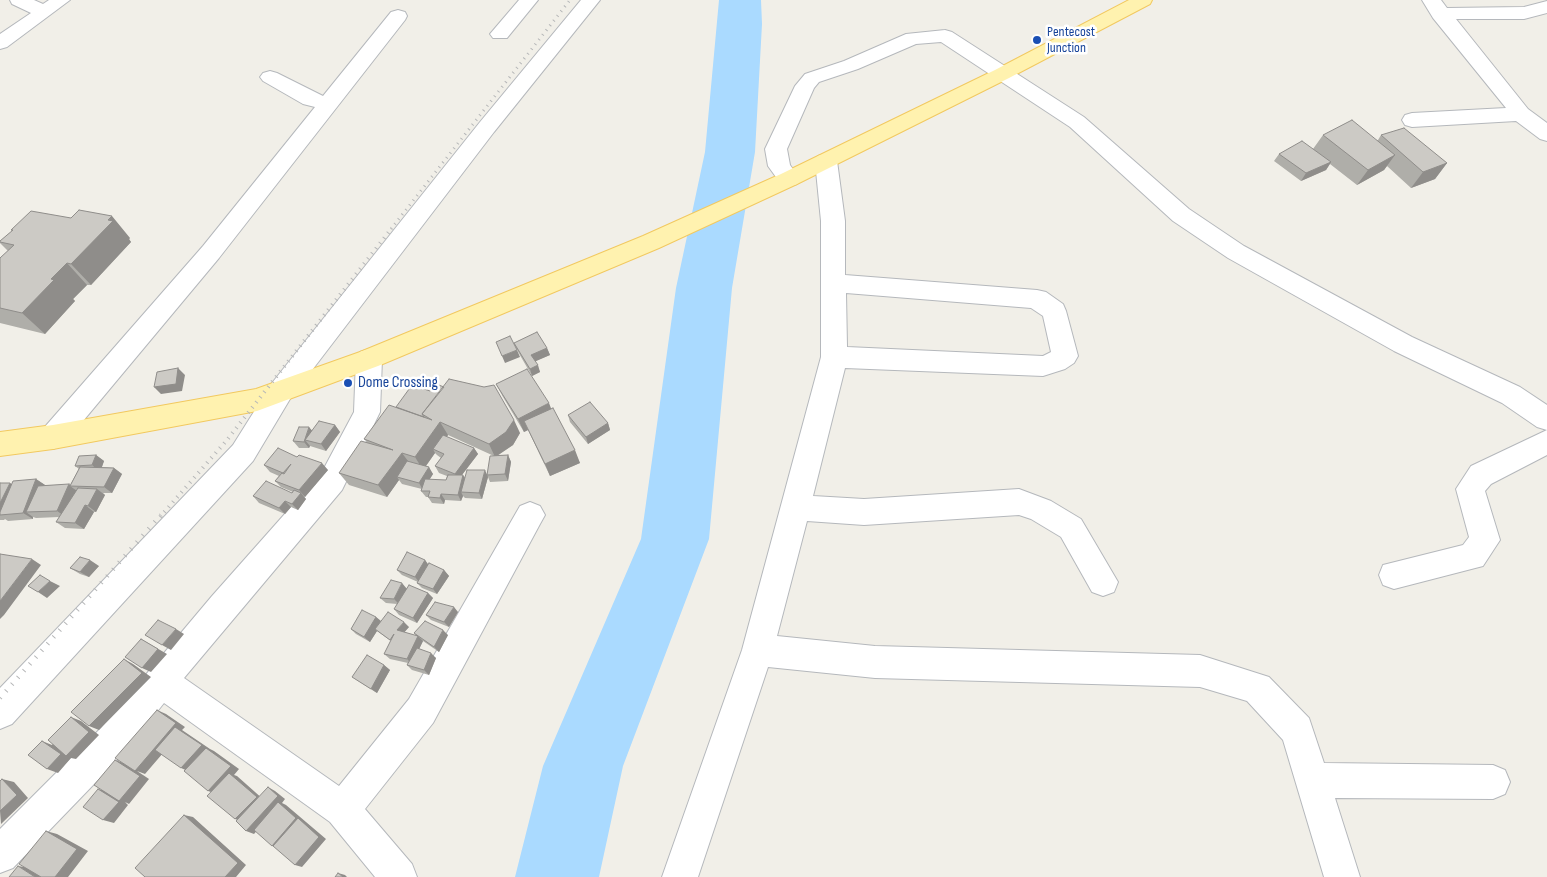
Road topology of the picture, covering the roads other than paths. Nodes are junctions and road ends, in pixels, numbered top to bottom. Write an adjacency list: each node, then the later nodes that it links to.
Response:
1 (20, 0): 8 (street)
2 (61, 0): 8 (street)
3 (529, 0): 10 (street)
4 (591, 0): 23 (street)
5 (1143, 0): 12 (main road)
6 (1435, 7): 7 (street); 15 (street)
7 (1547, 7)
8 (44, 12): 11 (street)
9 (398, 16): 14 (street)
10 (500, 34)
11 (0, 43)
12 (1002, 74): 18 (main road); 19 (street); 24 (street)
13 (270, 77): 14 (street)
14 (327, 104): 25 (street)
15 (1521, 114): 16 (street); 17 (street)
16 (1412, 120)
17 (1547, 134)
18 (826, 161): 19 (main road); 20 (street)
19 (785, 181): 22 (main road)
20 (835, 283): 21 (street); 21 (street)
21 (834, 357): 28 (street)
22 (369, 359): 23 (main road); 33 (street)
23 (281, 391): 25 (main road); 34 (street)
24 (1547, 419)
25 (53, 437): 27 (main road)
26 (1547, 442): 30 (street)
27 (0, 444)
28 (795, 508): 31 (street); 32 (street)
29 (530, 515): 37 (street)
30 (1394, 575)
31 (1103, 582)
32 (758, 650): 35 (street); 40 (street)
33 (161, 681): 37 (street); 38 (street)
34 (0, 712)
35 (1312, 780): 36 (street); 41 (street)
36 (1493, 782)
37 (342, 810): 39 (street)
38 (0, 855)
39 (399, 877)
40 (680, 877)
41 (1342, 877)

